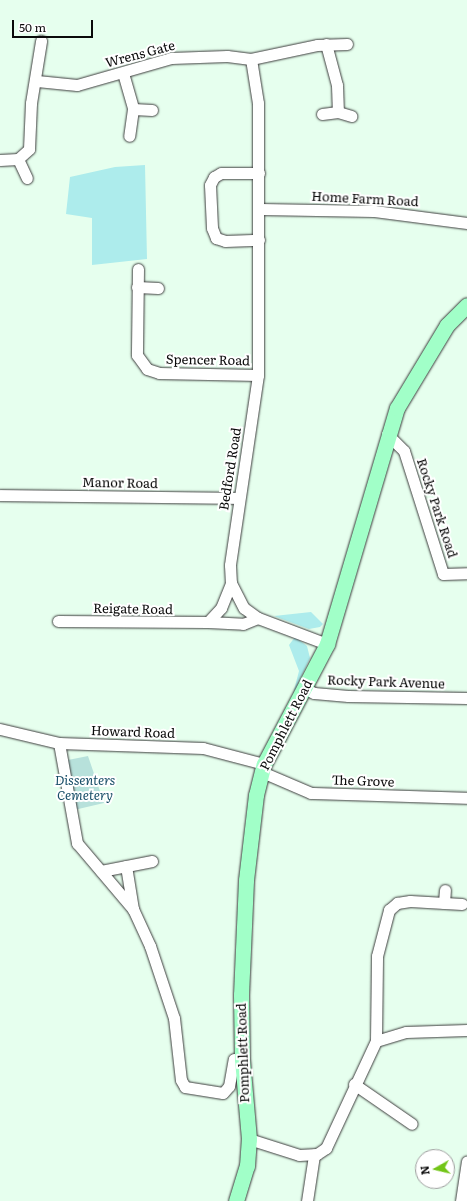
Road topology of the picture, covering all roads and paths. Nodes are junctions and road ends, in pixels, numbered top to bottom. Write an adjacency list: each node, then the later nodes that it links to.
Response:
1 (41, 42): 6 (street)
2 (326, 44): 3 (street, Wrens Gate); 4 (street, Wrens Gate); 9 (street)
3 (347, 44)
4 (251, 59): 5 (street, Wrens Gate); 15 (street, Bedford Road)
5 (123, 73): 6 (street, Wrens Gate); 7 (street)
6 (37, 81): 13 (street)
7 (133, 109): 8 (street); 12 (street)
8 (152, 110)
9 (338, 112): 10 (street); 11 (street)
10 (322, 114)
11 (352, 116)
12 (129, 136)
13 (18, 159): 14 (street); 16 (street)
14 (0, 160)
15 (259, 173): 17 (street, Bedford Road); 19 (street)
16 (27, 178)
17 (260, 209): 18 (street, Home Farm Road); 19 (street, Bedford Road)
18 (467, 223)
19 (260, 240): 24 (street, Bedford Road)
20 (138, 268): 21 (street, Spencer Road)
21 (137, 287): 22 (street); 24 (street, Spencer Road)
22 (158, 288)
23 (467, 306): 25 (street, Pomphlett Road)
24 (258, 375): 27 (street, Bedford Road)
25 (387, 434): 28 (street, Rocky Park Road); 33 (street, Pomphlett Road)
26 (0, 495): 27 (street, Manor Road)
27 (239, 498): 29 (street, Bedford Road)
28 (467, 573)
29 (231, 583): 30 (street); 32 (street)
30 (258, 618): 32 (street, Reigate Road); 33 (street)
31 (58, 622): 32 (street, Reigate Road)
32 (208, 622)
33 (327, 644): 34 (street, Pomphlett Road)
34 (304, 688): 35 (street, Rocky Park Avenue); 38 (street, Pomphlett Road)
35 (467, 698)
36 (0, 729): 37 (street, Howard Road)
37 (59, 743): 38 (street, Howard Road); 42 (street)
38 (263, 768): 39 (street, The Grove); 49 (street, Pomphlett Road)
39 (467, 798)
40 (152, 861): 41 (street)
41 (126, 866): 42 (street); 46 (street)
42 (101, 871): 46 (street)
43 (445, 890): 44 (street)
44 (444, 903): 45 (street); 48 (street)
45 (462, 904)
46 (133, 909): 49 (street)
47 (467, 1030): 48 (street)
48 (376, 1041): 50 (street)
49 (242, 1059): 52 (street, Pomphlett Road)
50 (354, 1084): 51 (street); 53 (street)
51 (412, 1124)
52 (249, 1139): 53 (street); 55 (street, Pomphlett Road)
53 (314, 1154): 56 (street)
54 (467, 1160): 57 (street)
55 (236, 1201)
56 (307, 1201)
57 (461, 1201)

